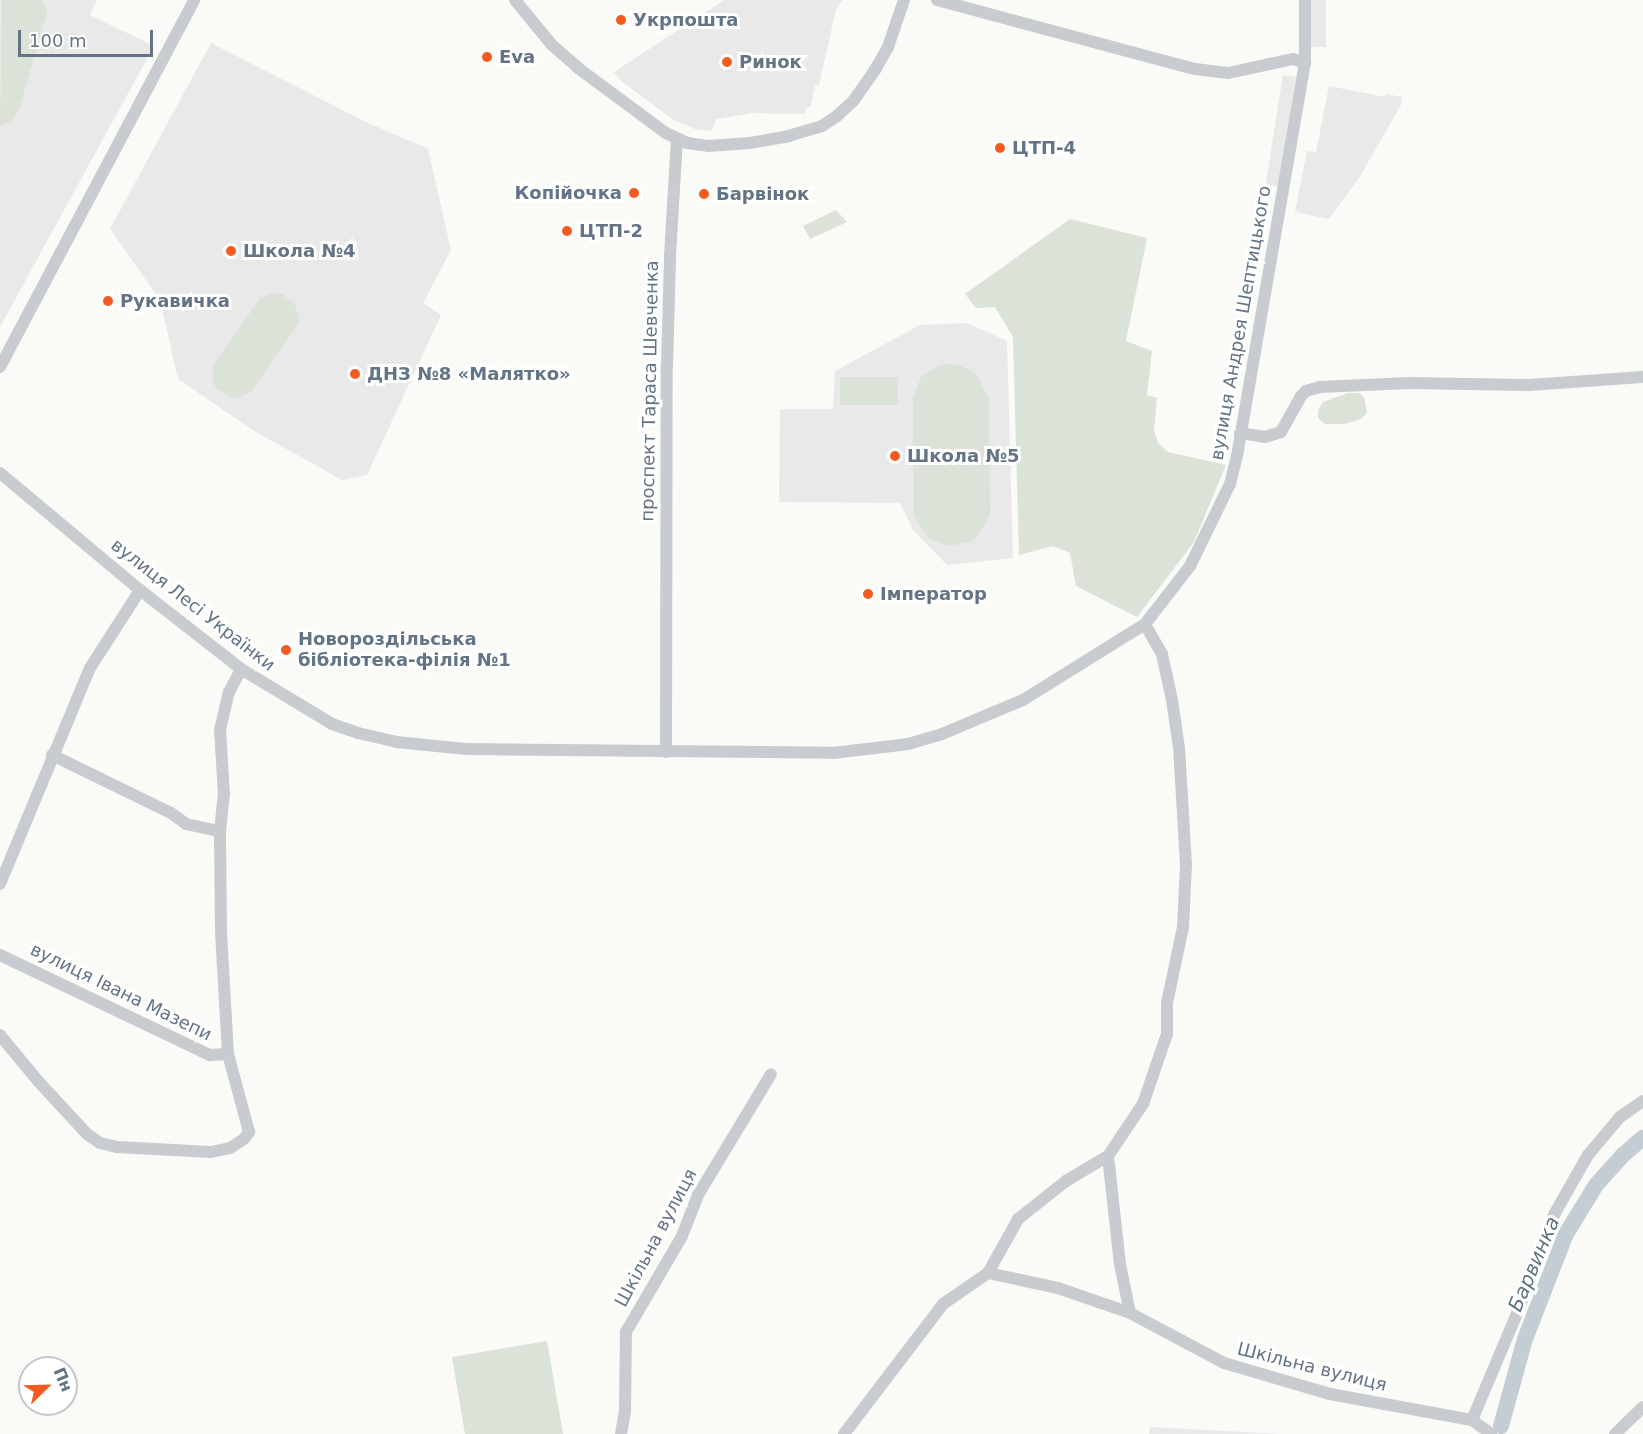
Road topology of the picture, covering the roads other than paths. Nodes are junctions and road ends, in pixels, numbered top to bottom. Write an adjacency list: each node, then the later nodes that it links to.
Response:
1 (194, 0): 8 (street)
2 (515, 0): 7 (street)
3 (904, 0): 7 (street)
4 (937, 0): 6 (street)
5 (1305, 0): 6 (street, вулиця Андрея Шептицького)
6 (1305, 63): 10 (street, вулиця Андрея Шептицького)
7 (677, 139): 15 (street, проспект Тараса Шевченка)
8 (0, 367)
9 (1643, 378): 10 (street)
10 (1240, 433): 13 (street, вулиця Андрея Шептицького)
11 (0, 473): 12 (street, вулиця Лесі Українки)
12 (138, 592): 14 (street, вулиця Лесі Українки); 16 (street)
13 (1145, 624): 15 (street, вулиця Андрея Шептицького); 24 (street)
14 (240, 669): 15 (street, вулиця Лесі Українки); 17 (street)
15 (666, 752)
16 (52, 756): 17 (street); 18 (street)
17 (220, 831): 21 (street)
18 (0, 884)
19 (0, 955): 21 (street, вулиця Івана Мазепи)
20 (0, 1035): 21 (street)
21 (228, 1054)
22 (771, 1074): 29 (street, Шкільна вулиця)
23 (1643, 1101): 28 (street)
24 (1108, 1156): 25 (street); 26 (street)
25 (988, 1273): 26 (street, Шкільна вулиця); 30 (street)
26 (1130, 1313): 28 (street, Шкільна вулиця)
27 (1643, 1407): 32 (street)
28 (1472, 1420): 31 (street, Шкільна вулиця)
29 (621, 1434)
30 (844, 1434)
31 (1491, 1434)
32 (1615, 1434)

